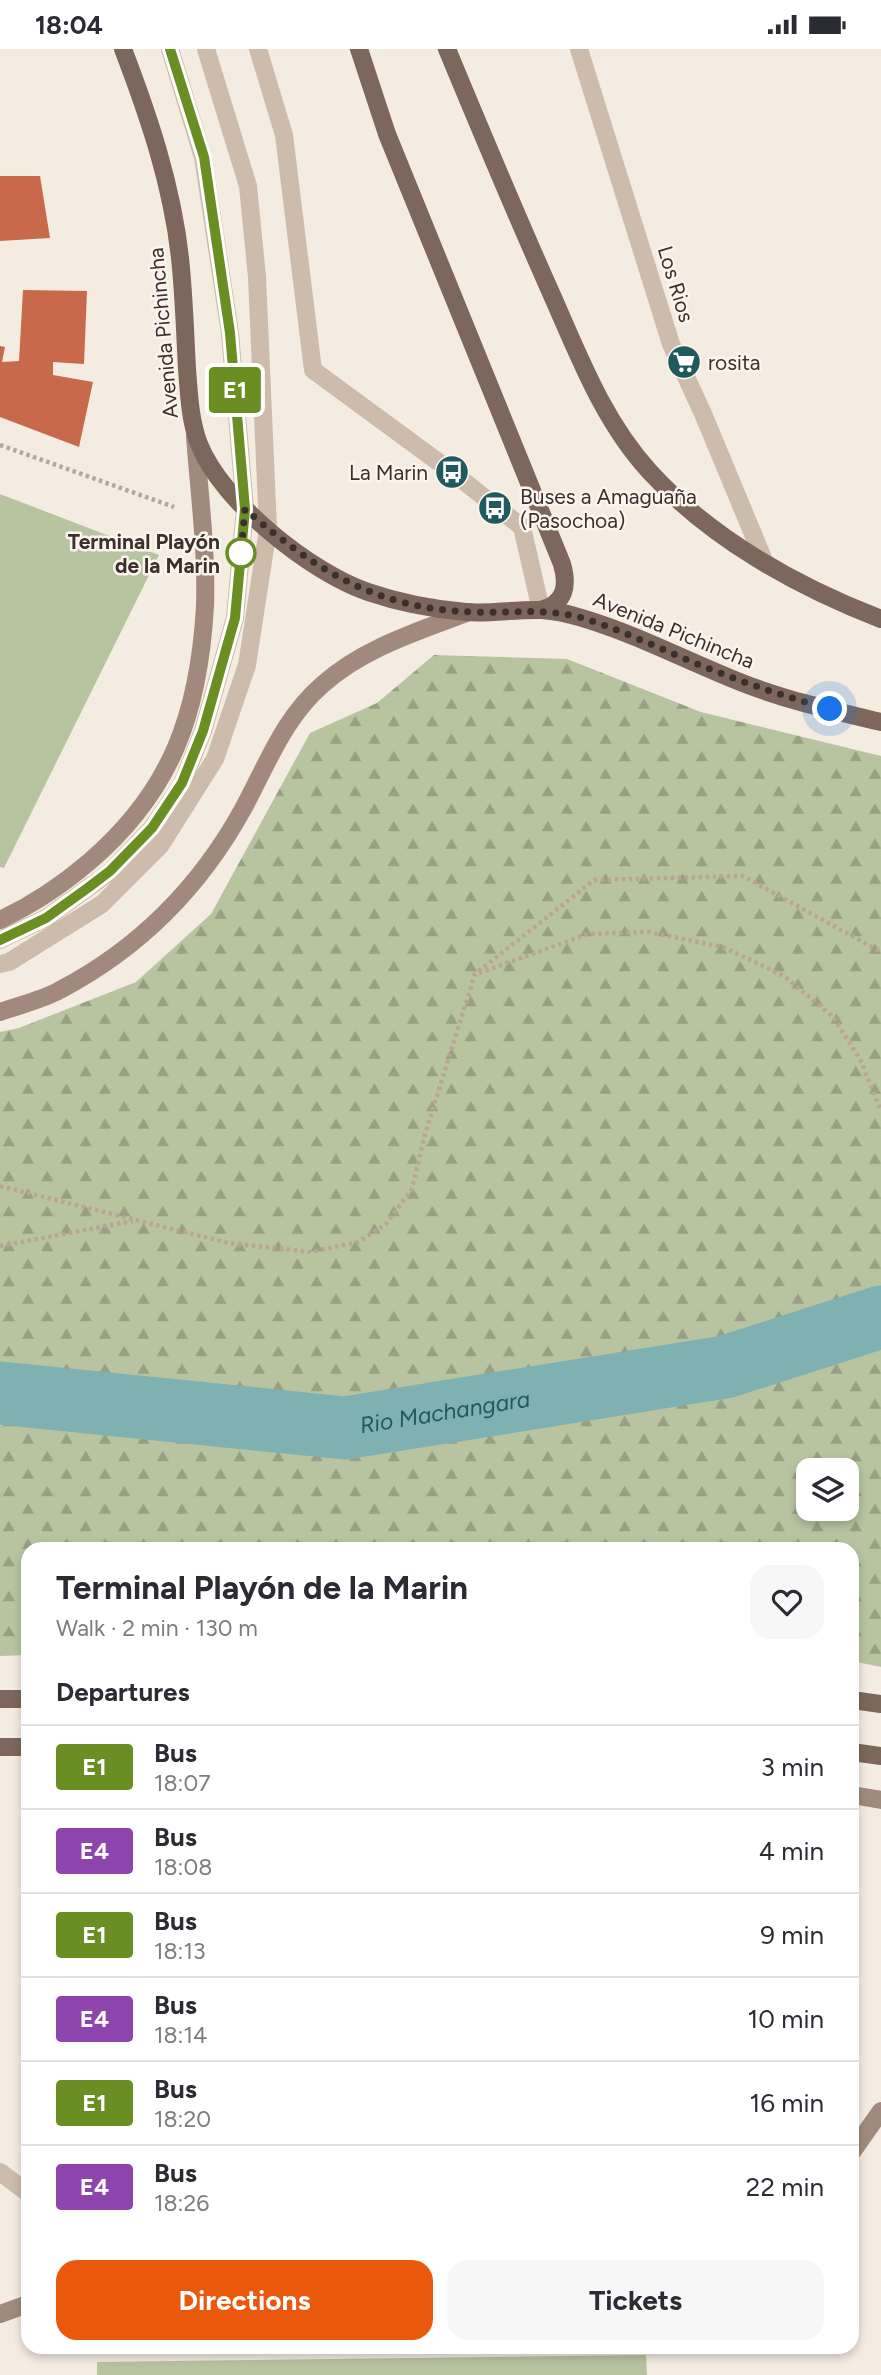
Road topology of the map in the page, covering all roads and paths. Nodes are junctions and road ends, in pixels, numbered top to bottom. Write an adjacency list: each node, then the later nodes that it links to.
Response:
1 (123, 49): 8 (main road, Avenida Pichincha)
2 (170, 49): 10 (street)
3 (206, 49): 12 (street)
4 (258, 49): 14 (street)
5 (359, 49): 14 (main road)
6 (447, 49): 13 (main road)
7 (579, 49): 13 (street, Los Rios)
8 (194, 429): 10 (main road, Avenida Pichincha); 11 (main road)
9 (0, 445): 11 (path)
10 (245, 509): 12 (main road, Avenida Pichincha); 19 (street)
11 (201, 516): 18 (main road)
12 (268, 530): 15 (main road, Avenida Pichincha); 21 (street)
13 (765, 563): 16 (main road)
14 (541, 610): 15 (main road, Avenida Pichincha); 17 (main road, Avenida Pichincha)
15 (469, 612): 23 (main road)
16 (881, 619)
17 (881, 722)
18 (0, 920)
19 (0, 940)
20 (881, 952): 22 (path)
21 (0, 964)
22 (475, 974): 24 (path); 26 (path)
23 (0, 1012)
24 (881, 1111)
25 (0, 1187): 26 (path)
26 (135, 1220): 27 (path)
27 (0, 1246)
28 (0, 1699): 29 (main road)
29 (21, 1699)
30 (859, 1701): 31 (main road)
31 (881, 1705)
32 (0, 1747): 33 (main road)
33 (21, 1747)
34 (859, 1753): 35 (main road)
35 (881, 1756)
36 (859, 1796): 37 (main road)
37 (881, 1800)
38 (881, 2111): 39 (main road)
39 (859, 2140)
40 (0, 2172): 41 (street)
41 (21, 2188)
42 (21, 2306): 43 (main road)
43 (0, 2314)

